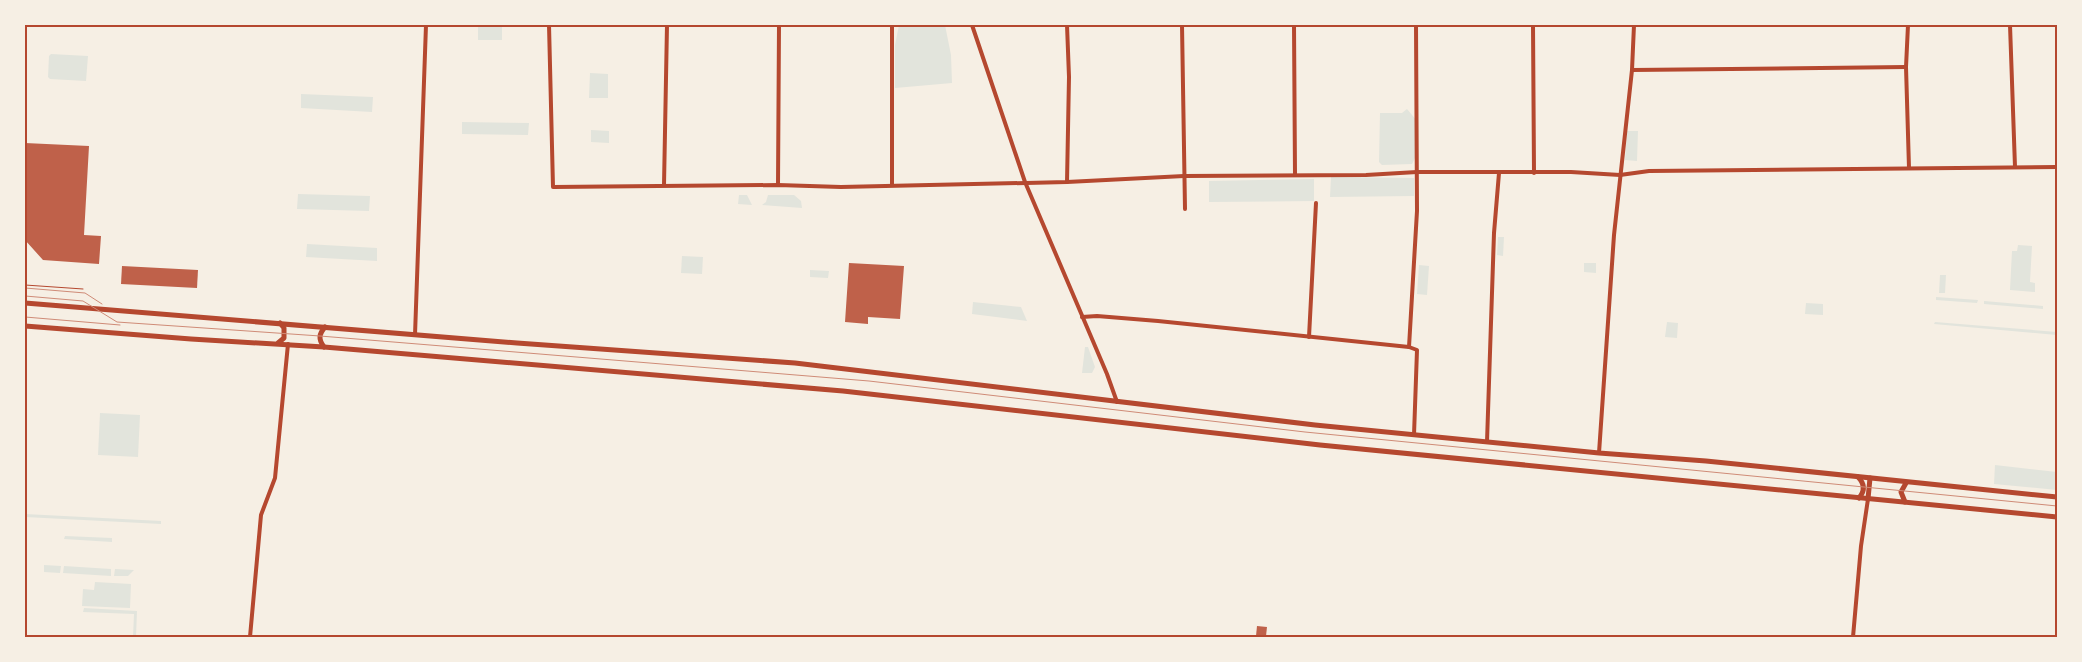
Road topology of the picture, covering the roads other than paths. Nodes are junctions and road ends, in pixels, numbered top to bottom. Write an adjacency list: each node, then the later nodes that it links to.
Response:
1 (426, 25): 38 (street)
2 (549, 25): 28 (street)
3 (667, 25): 28 (street)
4 (779, 25): 29 (street)
5 (892, 25): 30 (street)
6 (972, 25): 26 (street)
7 (1068, 25): 27 (street)
8 (1182, 25): 25 (street)
9 (1294, 25): 23 (street)
10 (1416, 25): 20 (street)
11 (1533, 25): 22 (street)
12 (1634, 25): 16 (street)
13 (1908, 25): 15 (street)
14 (2010, 25): 17 (street)
15 (1906, 66): 16 (street); 19 (street)
16 (1632, 70): 24 (street)
17 (2015, 167): 18 (street); 19 (street)
18 (2057, 167)
19 (1909, 168): 24 (street)
20 (1417, 172): 21 (street); 23 (street); 43 (street)
21 (1499, 173): 22 (street); 46 (street)
22 (1534, 173): 24 (street)
23 (1295, 175): 25 (street)
24 (1620, 175): 47 (street)
25 (1184, 176): 27 (street); 32 (street)
26 (1025, 182): 27 (street); 30 (street); 34 (street)
27 (1067, 182)
28 (664, 185): 29 (street)
29 (778, 185): 30 (street)
30 (892, 185)
31 (1316, 203): 39 (street)
32 (1186, 209)
33 (25, 303): 35 (street)
34 (1082, 317): 39 (street); 44 (street)
35 (280, 323): 37 (street); 40 (street)
36 (25, 326): 40 (street)
37 (325, 326): 38 (street); 42 (street)
38 (415, 335): 44 (street)
39 (1309, 337): 43 (street)
40 (278, 343): 41 (street)
41 (288, 344): 42 (street); 56 (street)
42 (324, 347): 52 (street)
43 (1408, 347): 45 (street)
44 (1117, 402): 45 (street)
45 (1414, 435): 46 (street)
46 (1487, 442): 47 (street)
47 (1599, 453): 48 (street)
48 (1858, 477): 49 (street); 52 (street)
49 (1870, 478): 50 (street); 53 (street)
50 (1906, 482): 51 (street); 54 (street)
51 (2057, 497)
52 (1858, 498): 53 (street)
53 (1868, 499): 54 (street); 57 (street)
54 (1905, 502): 55 (street)
55 (2057, 517)
56 (250, 637)
57 (1854, 637)

